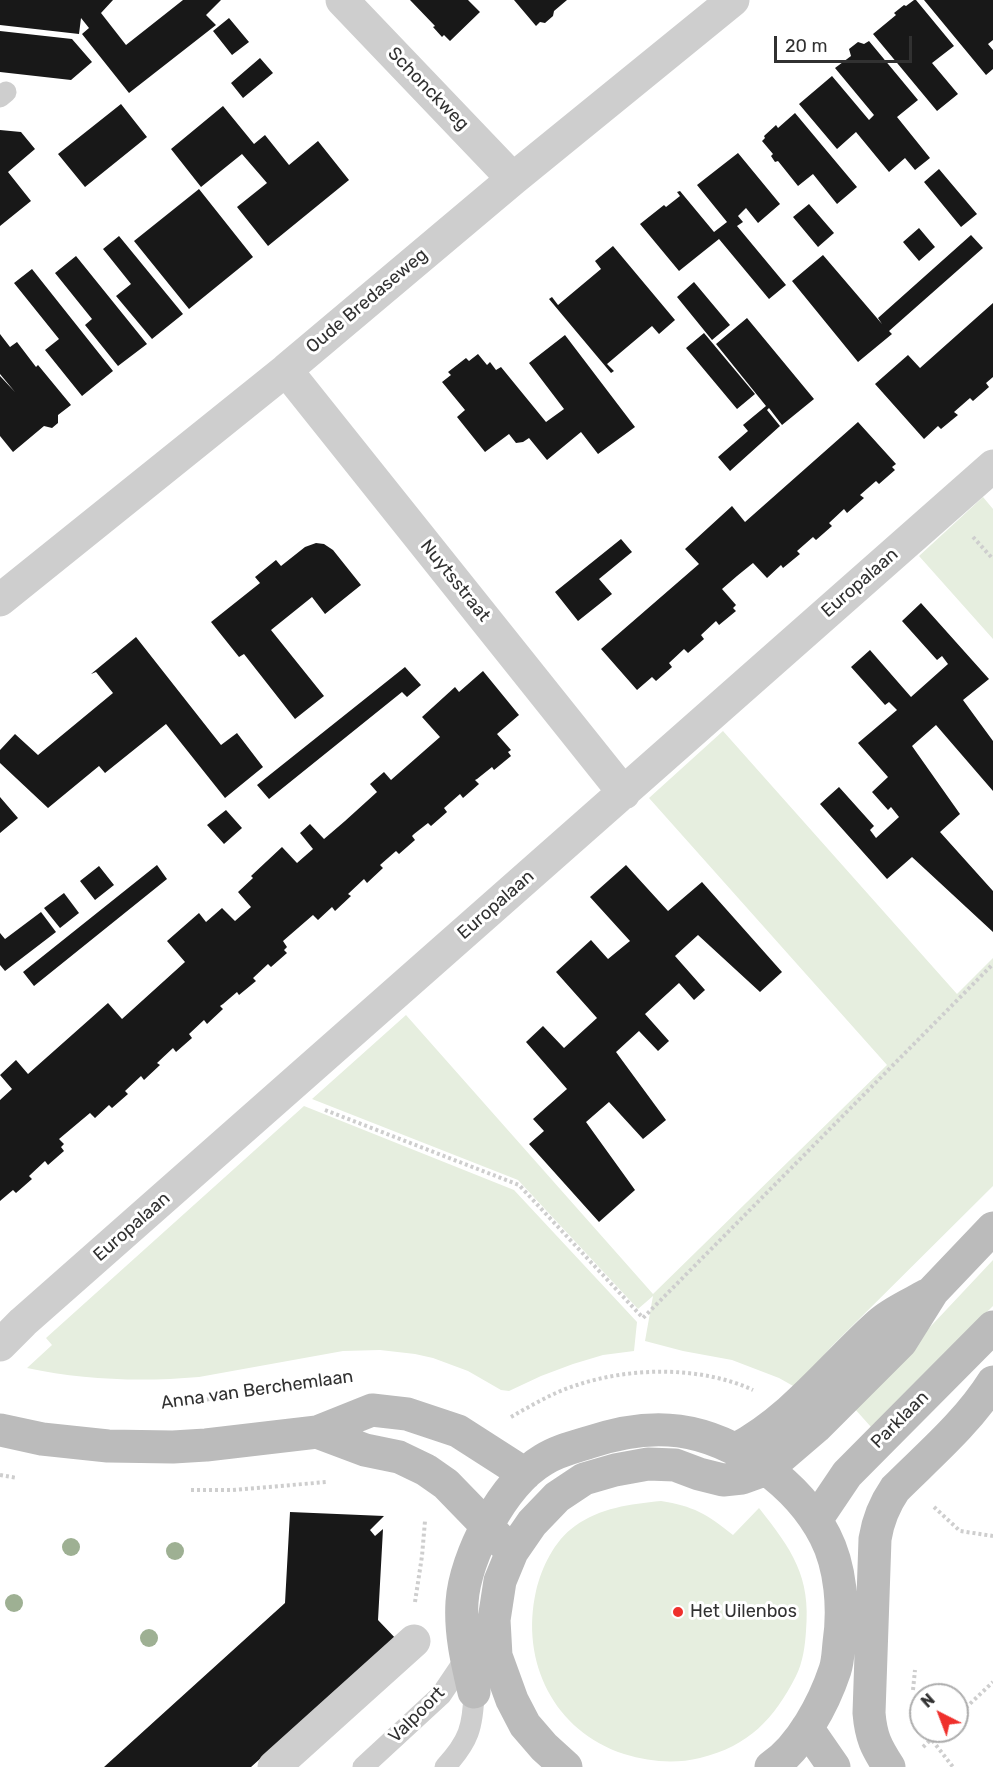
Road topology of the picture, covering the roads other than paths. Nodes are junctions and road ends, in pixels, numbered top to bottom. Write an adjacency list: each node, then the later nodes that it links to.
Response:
1 (342, 0): 3 (street, Schonckweg)
2 (733, 0): 3 (street, Oude Bredaseweg)
3 (513, 179): 4 (street, Oude Bredaseweg)
4 (286, 370): 6 (street, Oude Bredaseweg); 7 (street, Nuytsstraat)
5 (993, 466): 7 (street, Europalaan)
6 (0, 600)
7 (624, 793): 11 (street, Europalaan)
8 (993, 1228): 9 (street)
9 (933, 1291): 15 (street); 16 (street)
10 (993, 1327): 18 (street, Parklaan)
11 (0, 1345)
12 (993, 1382): 31 (street)
13 (0, 1430): 14 (street)
14 (317, 1432): 17 (street); 19 (street)
15 (736, 1449): 16 (street); 17 (street)
16 (767, 1469): 18 (street); 20 (street)
17 (525, 1474): 19 (street)
18 (816, 1520): 24 (street)
19 (487, 1526): 20 (street); 22 (street)
20 (512, 1552): 28 (street)
21 (414, 1641): 25 (street)
22 (466, 1658): 23 (street); 26 (lane, Valpoort)
23 (474, 1692): 27 (lane)
24 (807, 1728): 29 (street); 30 (street)
25 (274, 1767)
26 (363, 1767)
27 (445, 1767)
28 (566, 1767)
29 (771, 1767)
30 (834, 1767)
31 (889, 1767)

